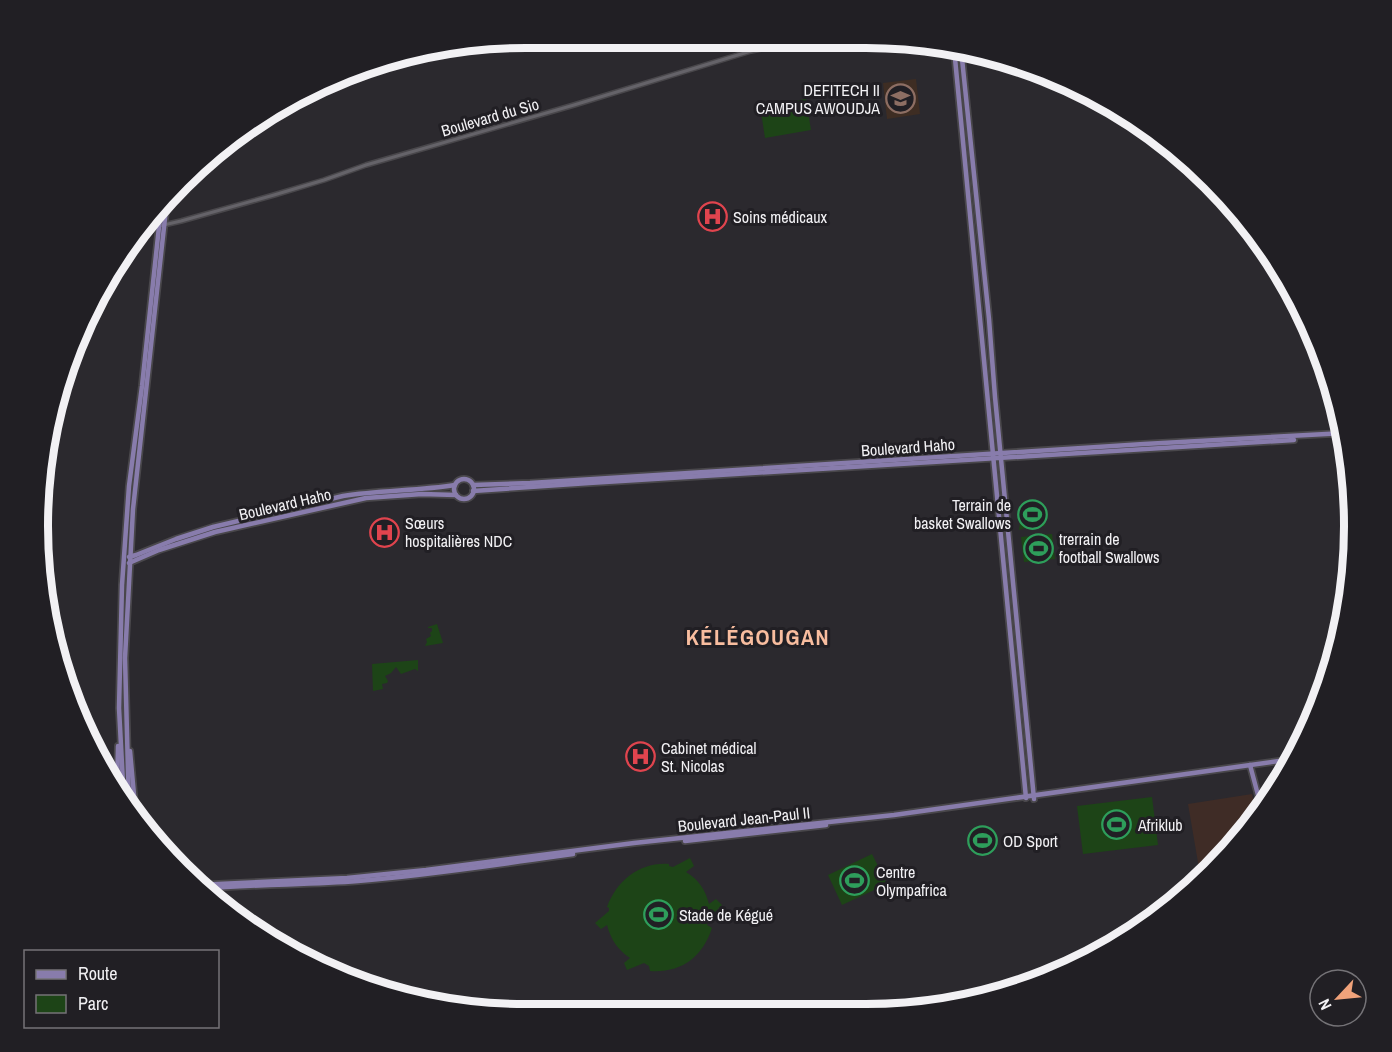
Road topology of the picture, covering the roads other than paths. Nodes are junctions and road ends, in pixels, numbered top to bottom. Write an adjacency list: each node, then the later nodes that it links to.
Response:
1 (767, 48): 6 (street, Boulevard du Sio)
2 (955, 56): 8 (main road)
3 (962, 58): 9 (main road)
4 (163, 215): 6 (main road)
5 (161, 218): 6 (main road)
6 (161, 226): 15 (main road); 16 (main road)
7 (1335, 436): 9 (main road, Boulevard Haho)
8 (993, 456): 9 (main road, Boulevard Haho); 11 (main road, Boulevard Haho); 12 (main road, Boulevard Haho); 30 (main road)
9 (1001, 456): 29 (main road)
10 (455, 485): 11 (main road); 13 (main road); 14 (main road, Boulevard Haho)
11 (473, 485): 12 (main road)
12 (473, 491): 13 (main road)
13 (456, 495): 14 (main road, Boulevard Haho)
14 (197, 535): 17 (main road, Boulevard Haho)
15 (131, 546): 17 (main road); 18 (main road)
16 (124, 556): 18 (main road, Boulevard Haho); 19 (main road)
17 (138, 557): 18 (main road, Boulevard Haho); 20 (main road)
18 (131, 560): 19 (main road, Boulevard Haho); 20 (main road)
19 (124, 563): 21 (main road)
20 (131, 570): 22 (main road)
21 (120, 726): 25 (main road); 26 (main road)
22 (127, 733): 25 (main road); 32 (main road)
23 (1281, 762): 24 (main road, Boulevard Jean-Paul II)
24 (1251, 766): 29 (main road, Boulevard Jean-Paul II); 31 (main road)
25 (125, 772): 27 (main road); 28 (main road)
26 (118, 774)
27 (125, 785)
28 (127, 788)
29 (1033, 797): 30 (main road, Boulevard Jean-Paul II)
30 (1027, 798): 33 (main road, Boulevard Jean-Paul II); 34 (main road, Boulevard Jean-Paul II)
31 (1259, 798)
32 (134, 799)
33 (210, 884)
34 (215, 888)

